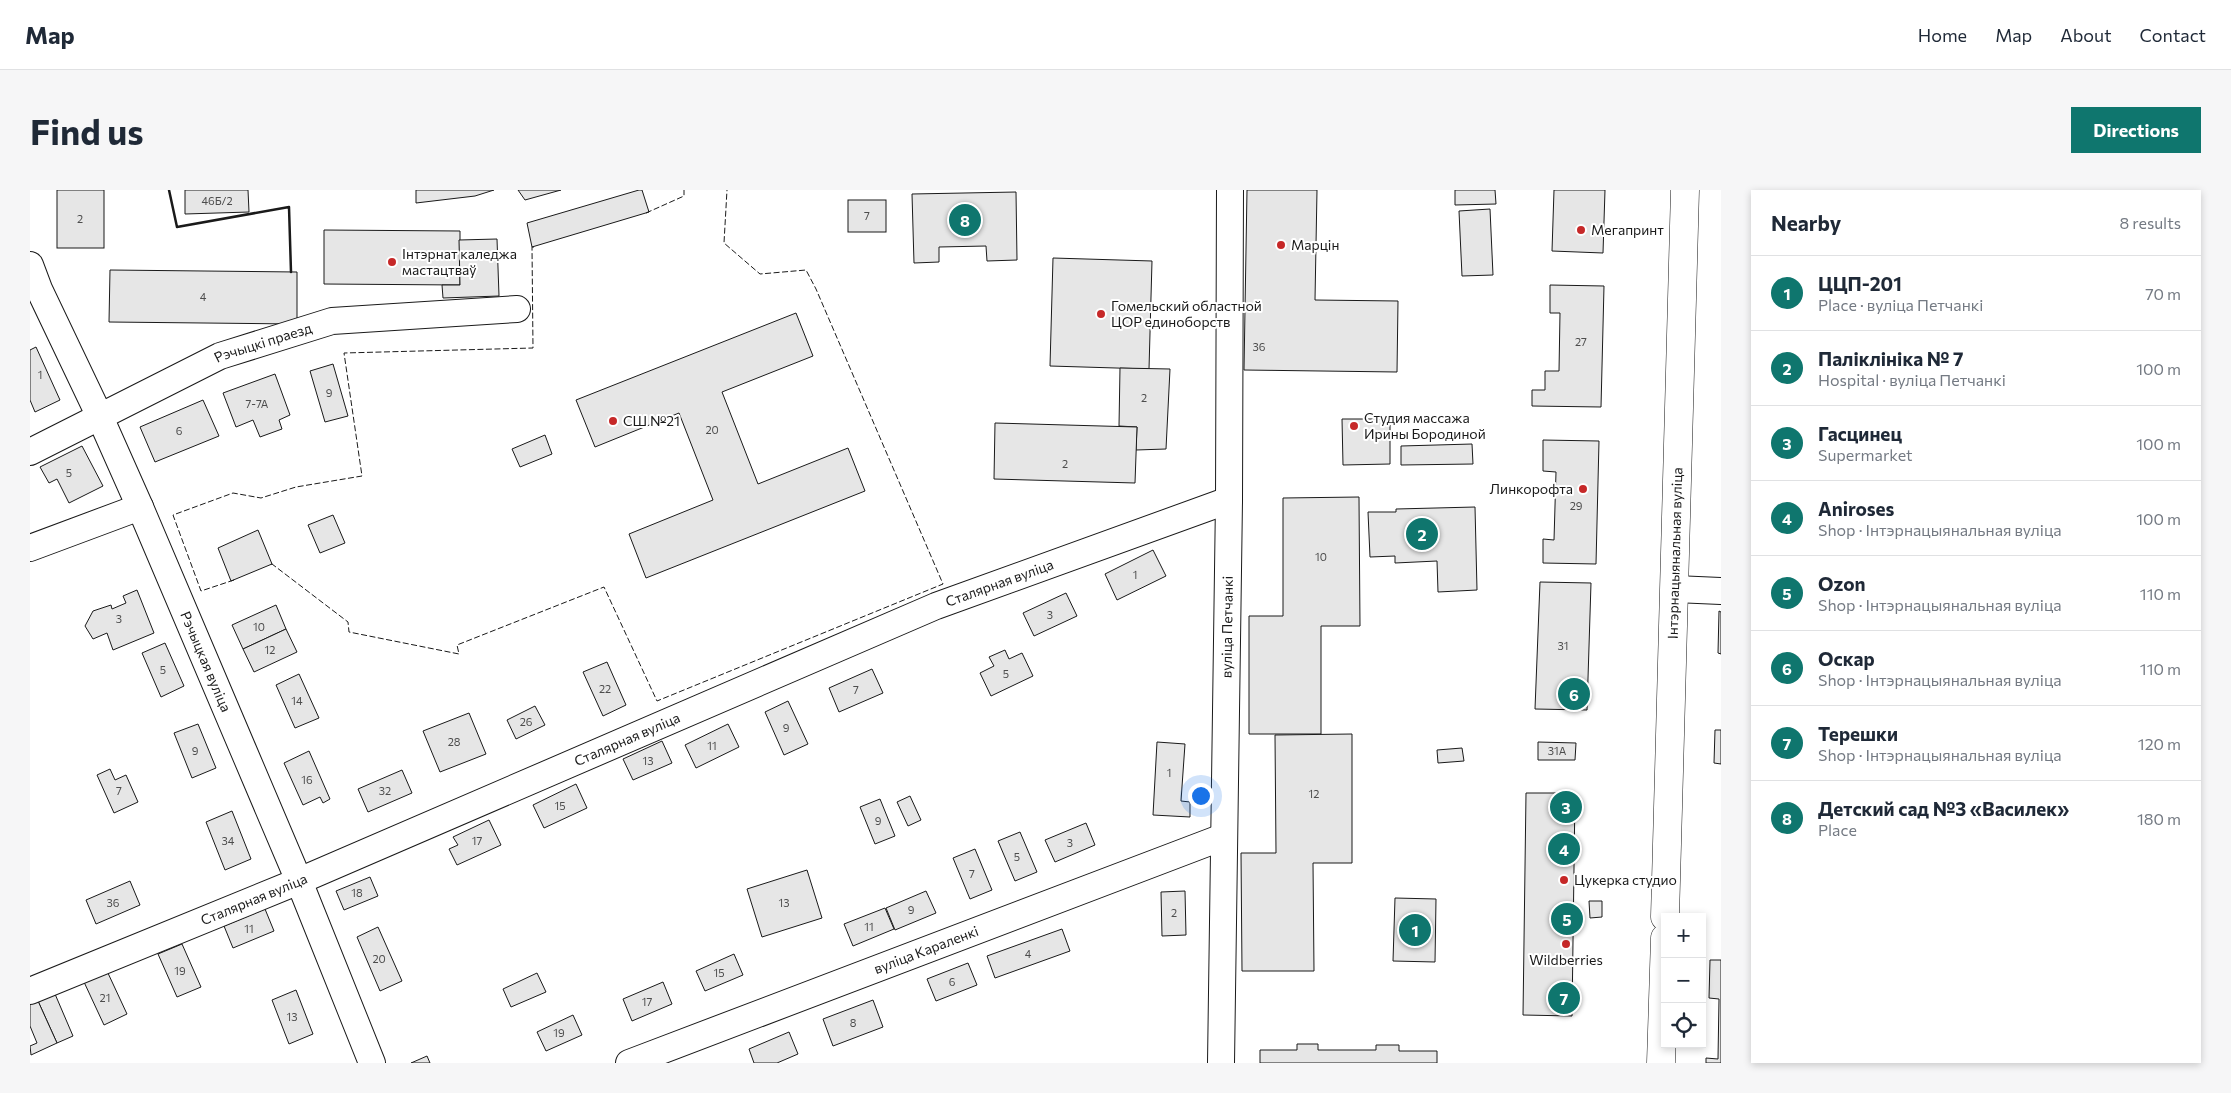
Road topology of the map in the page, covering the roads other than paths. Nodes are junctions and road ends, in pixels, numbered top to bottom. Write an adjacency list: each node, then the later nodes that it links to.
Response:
1 (1230, 190): 8 (street, вуліца Петчанкі)
2 (1685, 190): 11 (main road, Інтэрнацыянальная вуліца)
3 (30, 265): 4 (street, Рэчыцкая вуліца)
4 (34, 291): 6 (street, Рэчыцкая вуліца)
5 (517, 309): 6 (street, Рэчыцкі праезд)
6 (100, 417): 7 (street, Рэчыцкі праезд); 9 (street, Рэчыцкая вуліца)
7 (30, 452)
8 (1229, 500): 13 (street, вуліца Петчанкі); 14 (street, Сталярная вуліца)
9 (140, 507): 10 (street); 14 (street, Рэчыцкая вуліца)
10 (30, 548)
11 (1675, 589): 12 (street); 15 (main road, Інтэрнацыянальная вуліца)
12 (1721, 591)
13 (1223, 838): 19 (street, вуліца Караленкі); 20 (street, вуліца Петчанкі)
14 (298, 881): 17 (street, Сталярная вуліца); 18 (street, Рэчыцкая вуліца)
15 (1665, 913)
16 (1664, 958): 21 (main road)
17 (30, 991)
18 (372, 1063)
19 (629, 1063)
20 (1221, 1063)
21 (1661, 1063)

